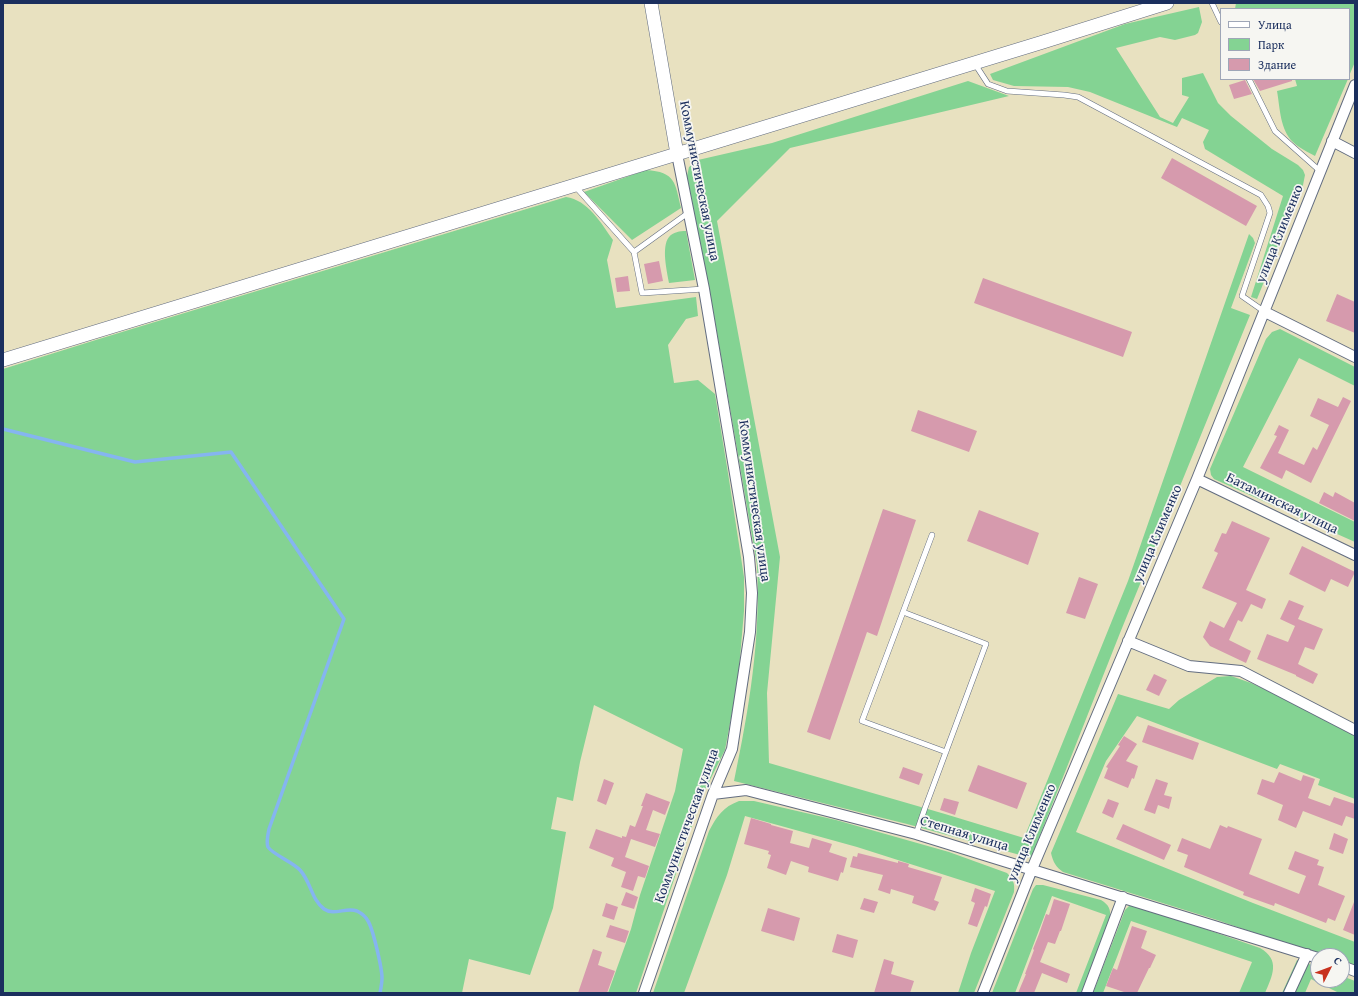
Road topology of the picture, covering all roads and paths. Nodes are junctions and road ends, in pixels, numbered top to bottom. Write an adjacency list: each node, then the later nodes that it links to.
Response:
1 (651, 3): 10 (street, Коммунистическая улица)
2 (1167, 3): 5 (street)
3 (1212, 3): 4 (lane)
4 (1220, 20)
5 (974, 63): 10 (street); 16 (lane)
6 (1250, 80): 11 (lane)
7 (1355, 85): 8 (street, улица Клименко)
8 (1332, 141): 9 (street); 11 (street, улица Клименко)
9 (1355, 153)
10 (677, 154): 12 (street); 13 (street, Коммунистическая улица)
11 (1320, 171): 16 (street, улица Клименко)
12 (574, 186): 14 (lane); 18 (street)
13 (688, 213): 14 (lane); 15 (street, Коммунистическая улица)
14 (634, 252): 15 (lane)
15 (704, 289): 26 (street, Коммунистическая улица)
16 (1265, 312): 17 (street); 19 (street, улица Клименко)
17 (1355, 357)
18 (3, 360)
19 (1197, 479): 21 (street, Батаминская улица); 23 (street, улица Клименко)
20 (932, 534): 22 (lane)
21 (1355, 555)
22 (903, 612): 25 (lane); 25 (lane)
23 (1128, 641): 24 (street); 28 (street, улица Клименко)
24 (1355, 730)
25 (946, 752): 27 (lane)
26 (713, 794): 27 (street, Степная улица); 32 (street, Коммунистическая улица)
27 (916, 834): 28 (street, Степная улица)
28 (1032, 869): 29 (street, Степная улица); 33 (street, улица Клименко)
29 (1123, 897): 30 (street, Степная улица); 34 (street)
30 (1307, 954): 31 (street, Степная улица); 35 (street)
31 (1310, 955)
32 (644, 993)
33 (983, 993)
34 (1087, 993)
35 (1289, 993)

